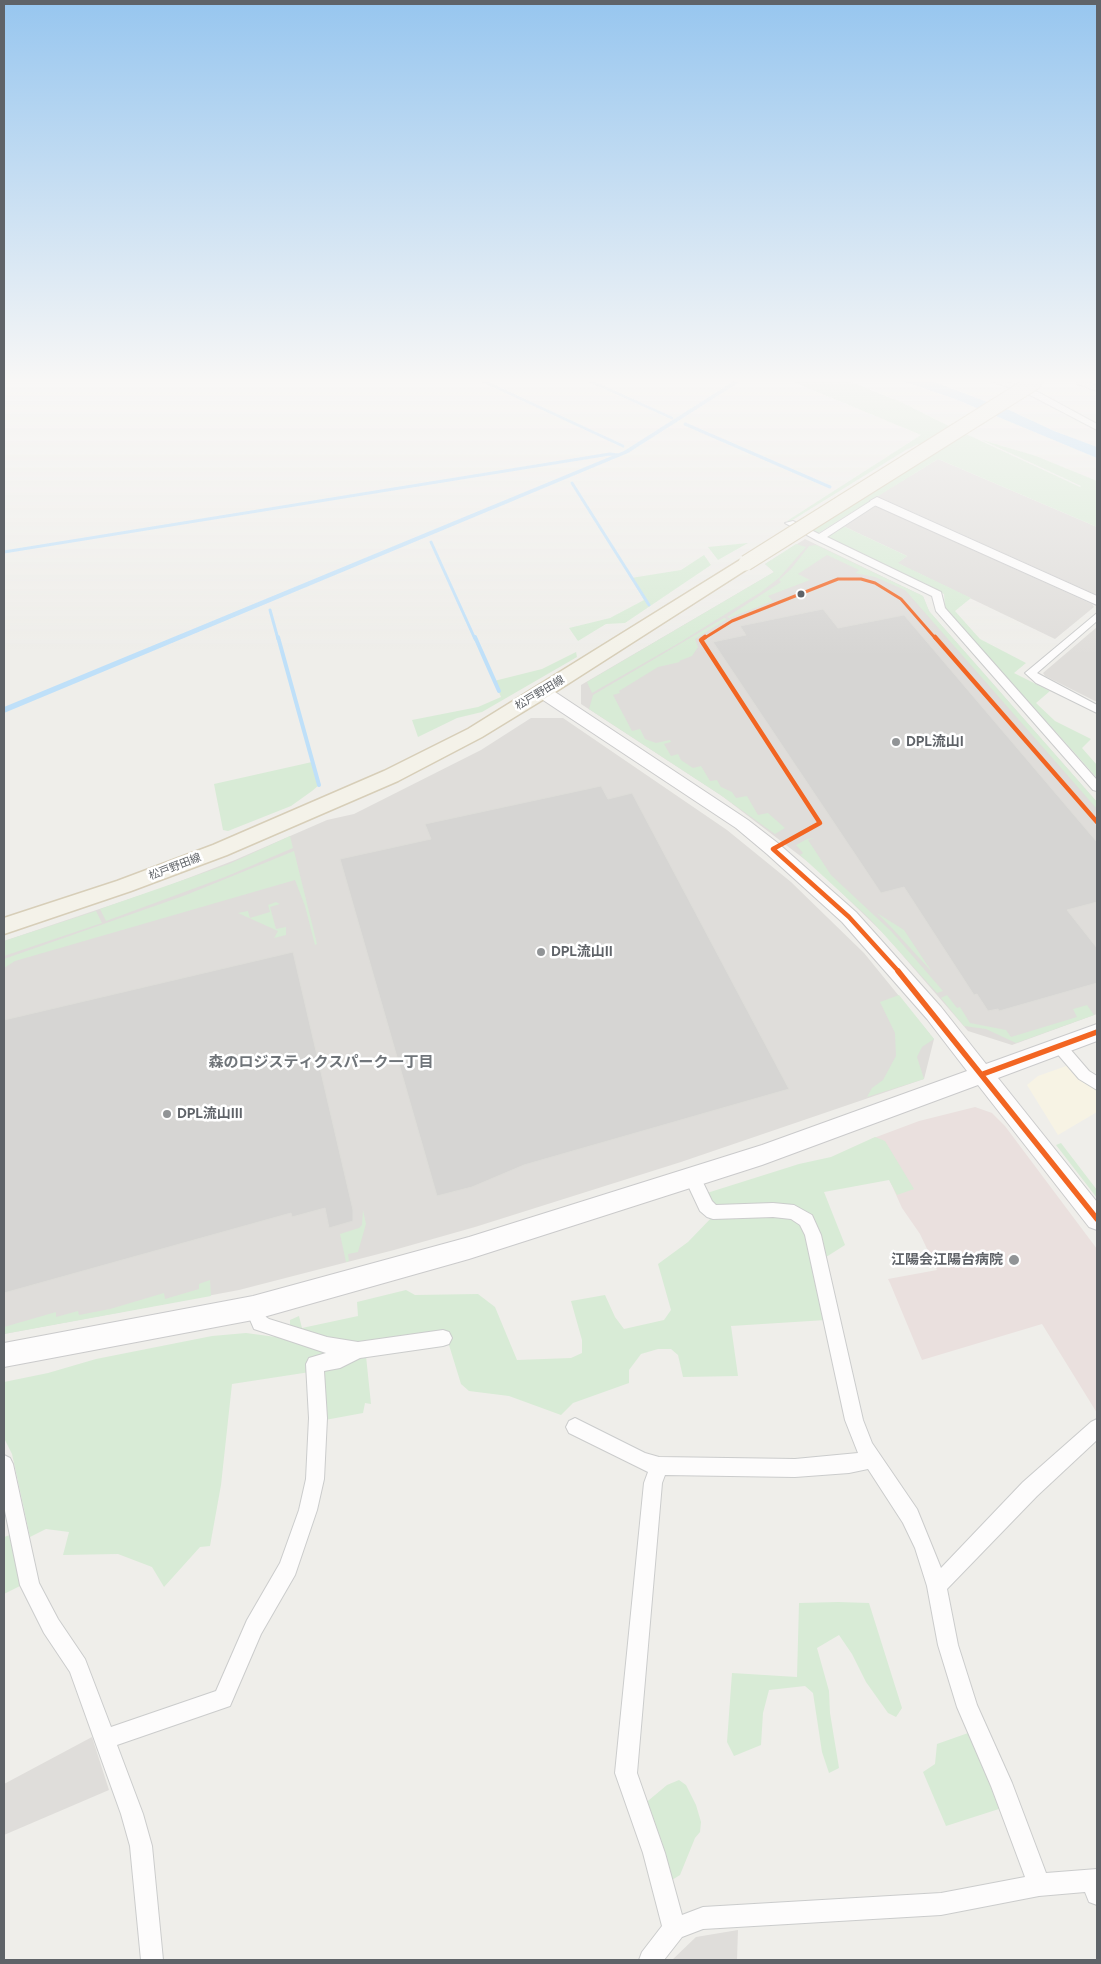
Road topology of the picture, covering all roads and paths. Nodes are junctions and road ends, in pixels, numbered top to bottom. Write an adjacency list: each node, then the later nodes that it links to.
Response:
1 (890, 473): 7 (main road, 松戸野田線, bridge)
2 (877, 501): 4 (street); 5 (street)
3 (790, 524): 4 (street)
4 (818, 538): 9 (street)
5 (1097, 601)
6 (1097, 616): 8 (street)
7 (543, 692): 10 (main road, 松戸野田線); 13 (street)
8 (1097, 710)
9 (1097, 787)
10 (4, 926)
11 (1097, 1032): 12 (street)
12 (1058, 1046): 13 (street); 14 (street)
13 (983, 1074): 15 (street); 16 (street)
14 (1097, 1084)
15 (692, 1178): 17 (street); 23 (street)
16 (1097, 1219)
17 (253, 1308): 19 (street); 20 (street)
18 (443, 1338): 19 (street)
19 (358, 1350): 27 (street)
20 (4, 1355)
21 (576, 1427): 25 (street)
22 (1097, 1428): 26 (street)
23 (871, 1458): 25 (street); 26 (street)
24 (4, 1464): 27 (street)
25 (660, 1466): 30 (street)
26 (936, 1586): 29 (street)
27 (105, 1740): 31 (street)
28 (1096, 1884): 29 (street)
29 (1040, 1885): 30 (street)
30 (674, 1929): 32 (street)
31 (152, 1960)
32 (650, 1960)

